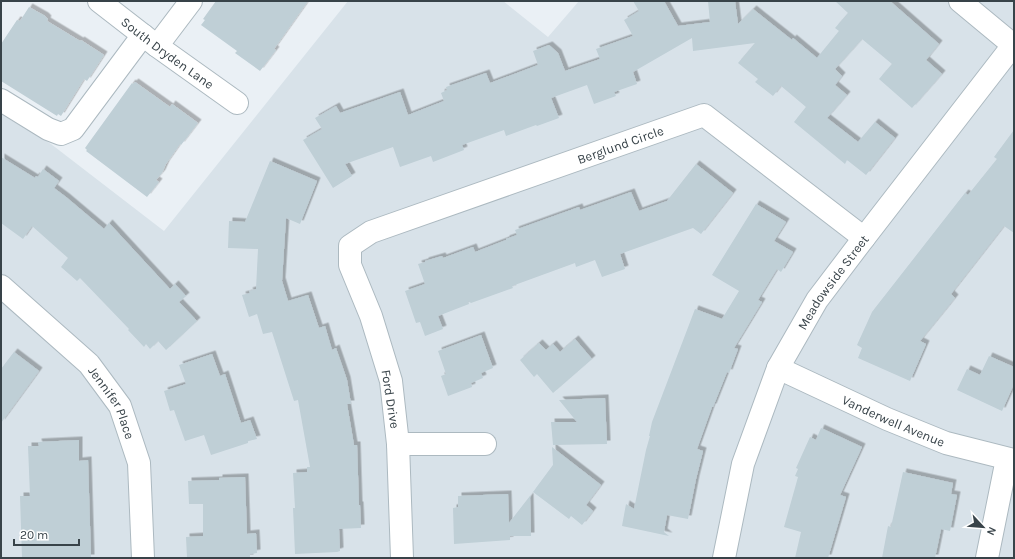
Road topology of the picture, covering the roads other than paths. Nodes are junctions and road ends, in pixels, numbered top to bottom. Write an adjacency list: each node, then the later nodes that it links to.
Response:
1 (99, 1): 4 (street, South Dryden Lane)
2 (191, 1): 4 (street)
3 (960, 1): 5 (street)
4 (150, 40): 6 (street); 7 (street, South Dryden Lane)
5 (1014, 45): 8 (street, Meadowside Street)
6 (1, 100)
7 (237, 103)
8 (864, 238): 9 (street, Berglund Circle); 11 (street, Meadowside Street)
9 (350, 246): 12 (street, Ford Drive)
10 (1, 286): 15 (street, Jennifer Place)
11 (778, 368): 14 (street, Vanderwell Avenue); 17 (street, Meadowside Street)
12 (398, 444): 13 (street); 16 (street, Ford Drive)
13 (485, 444)
14 (1010, 460): 18 (street)
15 (143, 558)
16 (402, 558)
17 (724, 558)
18 (987, 558)

